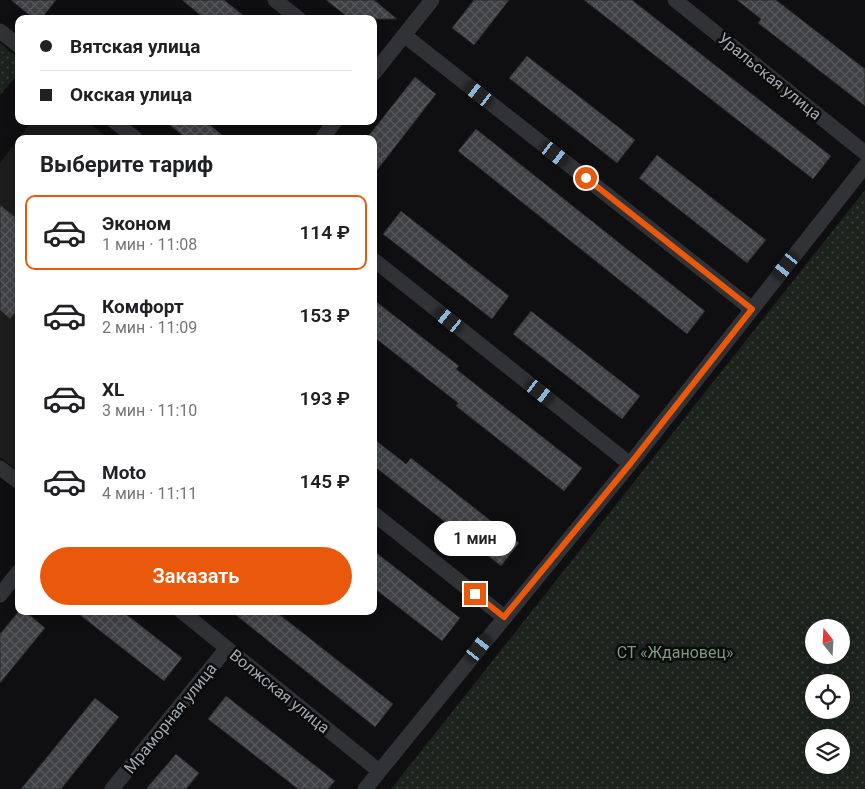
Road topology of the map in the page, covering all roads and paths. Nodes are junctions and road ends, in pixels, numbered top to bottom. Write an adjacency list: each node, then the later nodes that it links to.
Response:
1 (275, 0): 4 (street)
2 (432, 0): 6 (street)
3 (675, 0): 13 (street, Уральская улица)
4 (294, 15)
5 (0, 31): 7 (street)
6 (404, 35): 8 (street); 16 (street)
7 (15, 43)
8 (377, 69)
9 (119, 125): 11 (street)
10 (333, 125): 12 (street)
11 (131, 135)
12 (325, 135)
13 (865, 153)
14 (865, 166): 16 (street)
15 (377, 262): 17 (street)
16 (752, 309): 17 (street)
17 (630, 464): 24 (street)
18 (0, 468): 19 (street)
19 (15, 479)
20 (377, 516): 24 (street)
21 (15, 576): 22 (street)
22 (0, 595)
23 (186, 615): 25 (street, Волжская улица)
24 (504, 617): 26 (street)
25 (227, 648): 26 (street, Волжская улица); 27 (street, Мраморная улица)
26 (379, 771): 28 (street)
27 (112, 789)
28 (365, 789)

